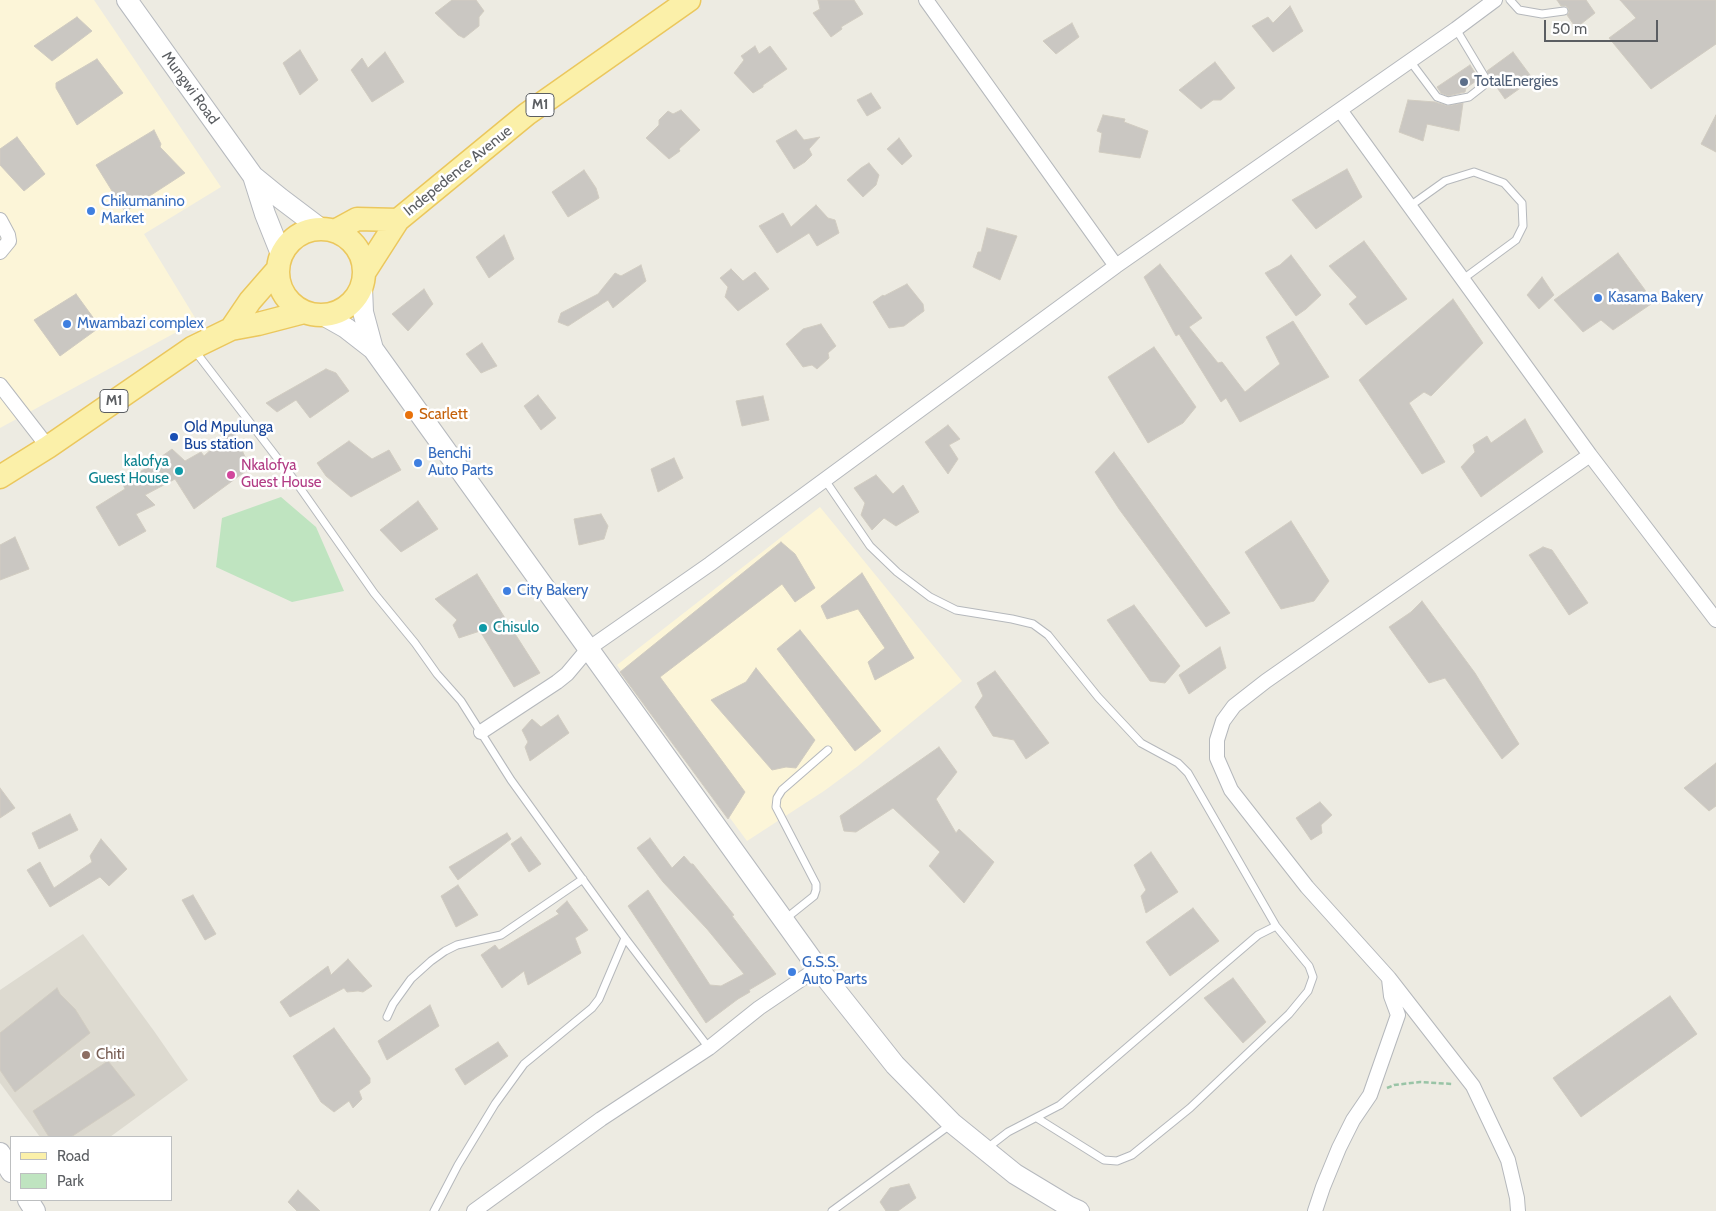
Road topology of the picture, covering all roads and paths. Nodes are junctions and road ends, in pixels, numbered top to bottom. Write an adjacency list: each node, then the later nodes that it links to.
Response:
1 (127, 0): 10 (street, Mungwi Road)
2 (689, 0): 13 (main road, Indepedence Avenue / M1)
3 (926, 0): 17 (street)
4 (1495, 0): 7 (street)
5 (1510, 0): 6 (lane)
6 (1564, 11)
7 (1456, 29): 8 (street); 8 (lane)
8 (1410, 61): 9 (street)
9 (1340, 110): 11 (street); 17 (street)
10 (253, 176): 14 (street); 16 (street)
11 (1410, 206): 18 (street); 18 (lane)
12 (0, 220): 15 (street)
13 (398, 220): 14 (main road, M1); 19 (main road, M1)
14 (328, 230): 16 (main road, M1); 19 (main road)
15 (0, 252)
16 (279, 262): 20 (main road); 21 (main road, M1)
17 (1116, 266): 28 (street)
18 (1463, 279): 26 (street)
19 (363, 280): 20 (main road, M1); 23 (street)
20 (314, 314): 21 (main road, M1); 23 (street)
21 (231, 329): 22 (main road, M1)
22 (192, 348): 25 (main road, M1); 31 (lane)
23 (374, 349): 30 (street)
24 (0, 385): 25 (street)
25 (48, 447): 27 (main road, M1)
26 (1590, 455): 29 (street); 38 (street)
27 (0, 477)
28 (825, 480): 30 (street); 35 (lane)
29 (1716, 620)
30 (588, 649): 31 (street); 34 (street)
31 (480, 732): 33 (lane)
32 (828, 750): 34 (lane)
33 (582, 879): 36 (lane); 39 (lane)
34 (784, 920): 37 (street)
35 (1276, 926): 43 (lane); 43 (lane)
36 (625, 938): 40 (lane); 46 (lane)
37 (818, 968): 40 (street); 44 (street)
38 (1389, 978): 41 (street); 42 (street)
39 (387, 1017)
40 (708, 1048): 47 (street)
41 (1473, 1086): 42 (path); 51 (street)
42 (1370, 1096): 50 (street)
43 (1037, 1118): 45 (lane)
44 (952, 1123): 45 (street); 48 (lane)
45 (985, 1150): 49 (street)
46 (434, 1211)
47 (474, 1211)
48 (832, 1211)
49 (1079, 1211)
50 (1315, 1211)
51 (1518, 1211)

